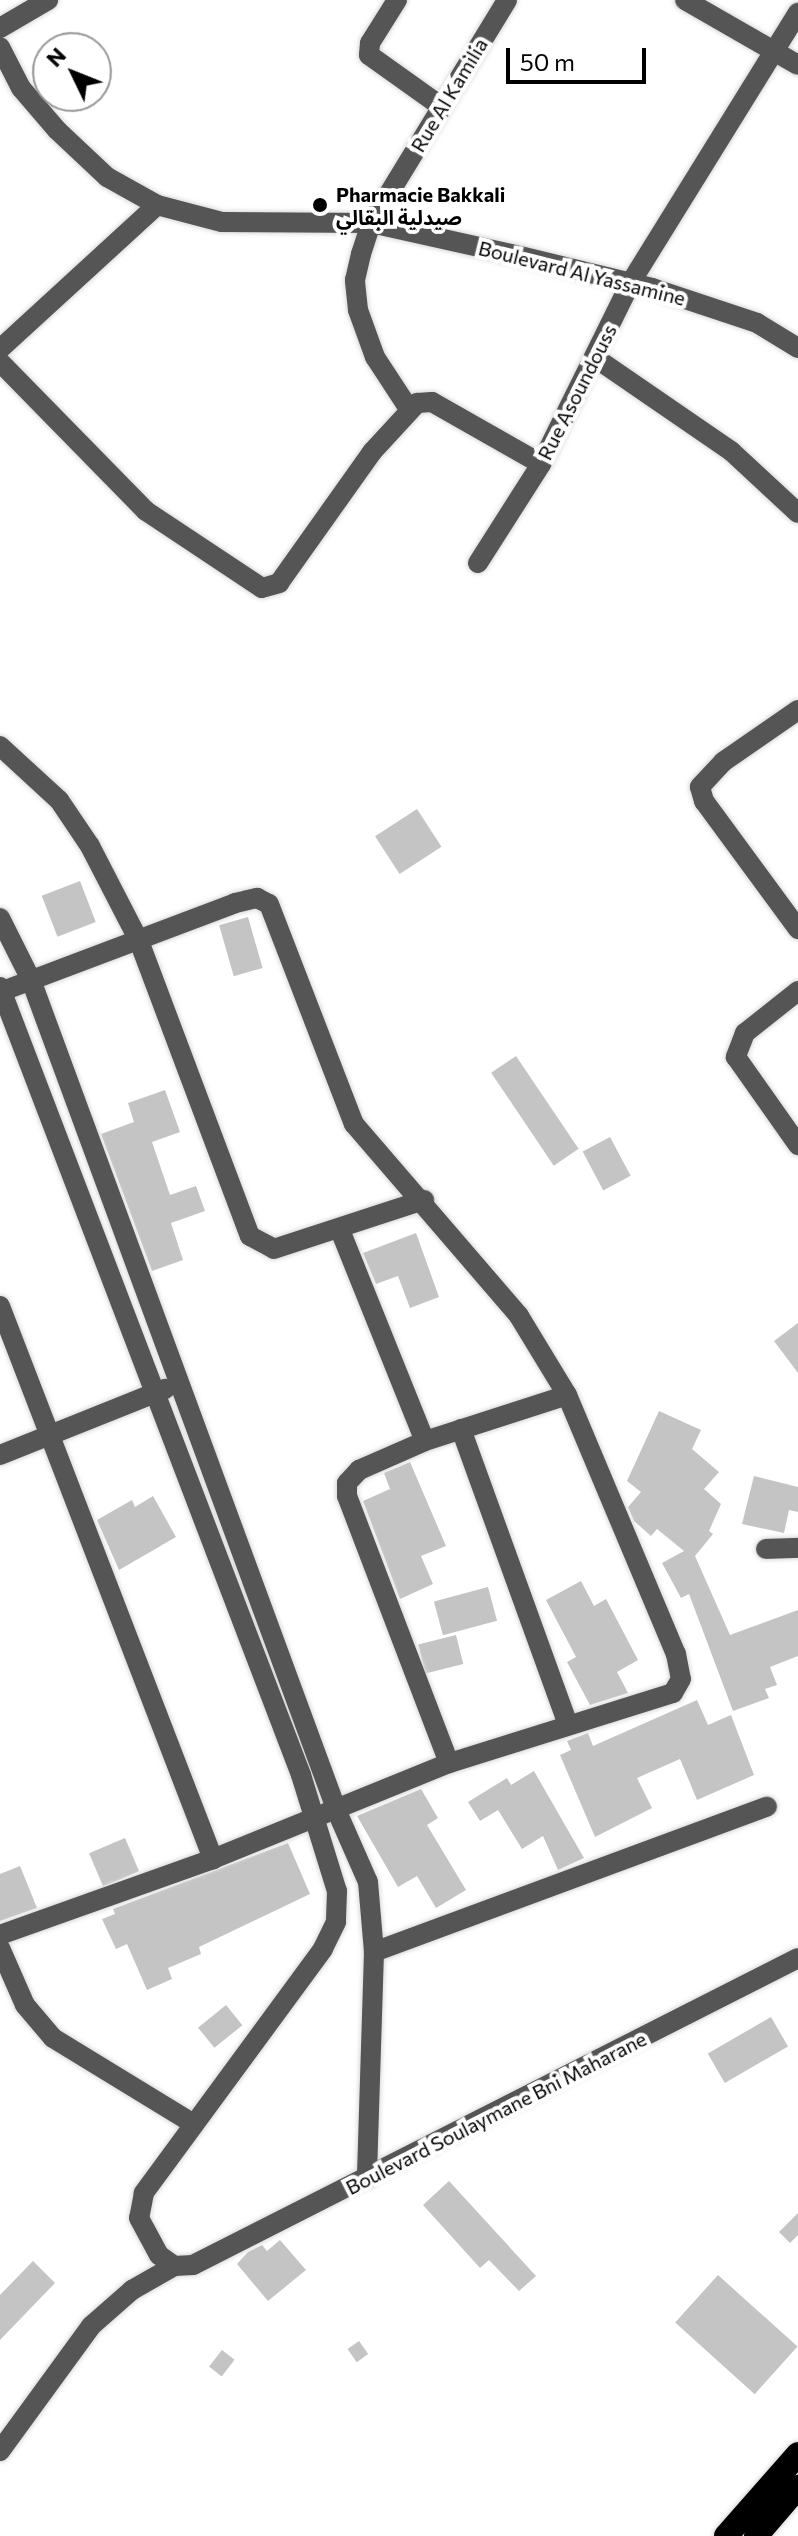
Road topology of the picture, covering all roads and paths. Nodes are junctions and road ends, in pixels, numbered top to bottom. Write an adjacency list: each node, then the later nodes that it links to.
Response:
1 (48, 0): 6 (street)
2 (397, 0): 10 (street)
3 (507, 0): 10 (street, Rue Al Kamilia)
4 (685, 0): 8 (street)
5 (798, 13): 8 (street, Rue Asoundouss)
6 (0, 28)
7 (0, 47): 11 (street, Boulevard Al Yassamine)
8 (775, 51): 9 (street); 13 (street, Rue Asoundouss)
9 (798, 65)
10 (442, 107): 12 (street, Rue Al Kamilia)
11 (157, 205): 12 (street, Boulevard Al Yassamine); 15 (street)
12 (371, 223): 13 (street, Boulevard Al Yassamine); 18 (street, Rue Al Kamilia)
13 (631, 282): 14 (street, Boulevard Al Yassamine); 16 (street, Rue Asoundouss)
14 (798, 348)
15 (0, 349)
16 (597, 359): 19 (street, Rue Asoundouss); 20 (street)
17 (0, 362): 18 (street)
18 (409, 409): 19 (street)
19 (541, 464): 21 (street, Rue Asoundouss)
20 (798, 513)
21 (478, 563)
22 (798, 710): 25 (street)
23 (0, 746): 26 (street)
24 (0, 918): 27 (street)
25 (798, 929)
26 (139, 941): 27 (street); 31 (street); 32 (street)
27 (31, 980): 28 (street); 34 (street)
28 (1, 990): 35 (street)
29 (798, 991): 30 (street)
30 (798, 1145)
31 (424, 1200): 32 (street); 36 (street)
32 (340, 1230): 39 (street)
33 (0, 1306): 38 (street)
34 (180, 1383): 35 (street); 45 (street)
35 (152, 1394): 38 (street); 47 (street)
36 (567, 1395): 37 (street); 43 (street)
37 (461, 1429): 39 (street); 43 (street)
38 (49, 1439): 40 (street); 48 (street)
39 (425, 1441): 44 (street)
40 (0, 1455)
41 (798, 1548): 42 (street)
42 (766, 1549)
43 (568, 1724): 44 (street)
44 (449, 1763): 45 (street)
45 (336, 1807): 47 (street); 51 (street)
46 (767, 1807): 51 (street)
47 (314, 1817): 48 (street); 53 (street)
48 (213, 1859): 49 (street)
49 (0, 1935)
50 (0, 1948): 53 (street)
51 (374, 1952): 54 (street)
52 (798, 1958): 54 (street, Boulevard Soulaymane Bni Maharane)
53 (194, 2124): 55 (street)
54 (367, 2179): 55 (street, Boulevard Soulaymane Bni Maharane)
55 (183, 2266): 56 (street, Boulevard Soulaymane Bni Maharane)
56 (0, 2451)
57 (798, 2454): 59 (highway)
58 (798, 2487): 60 (highway)
59 (726, 2536)
60 (756, 2536)

